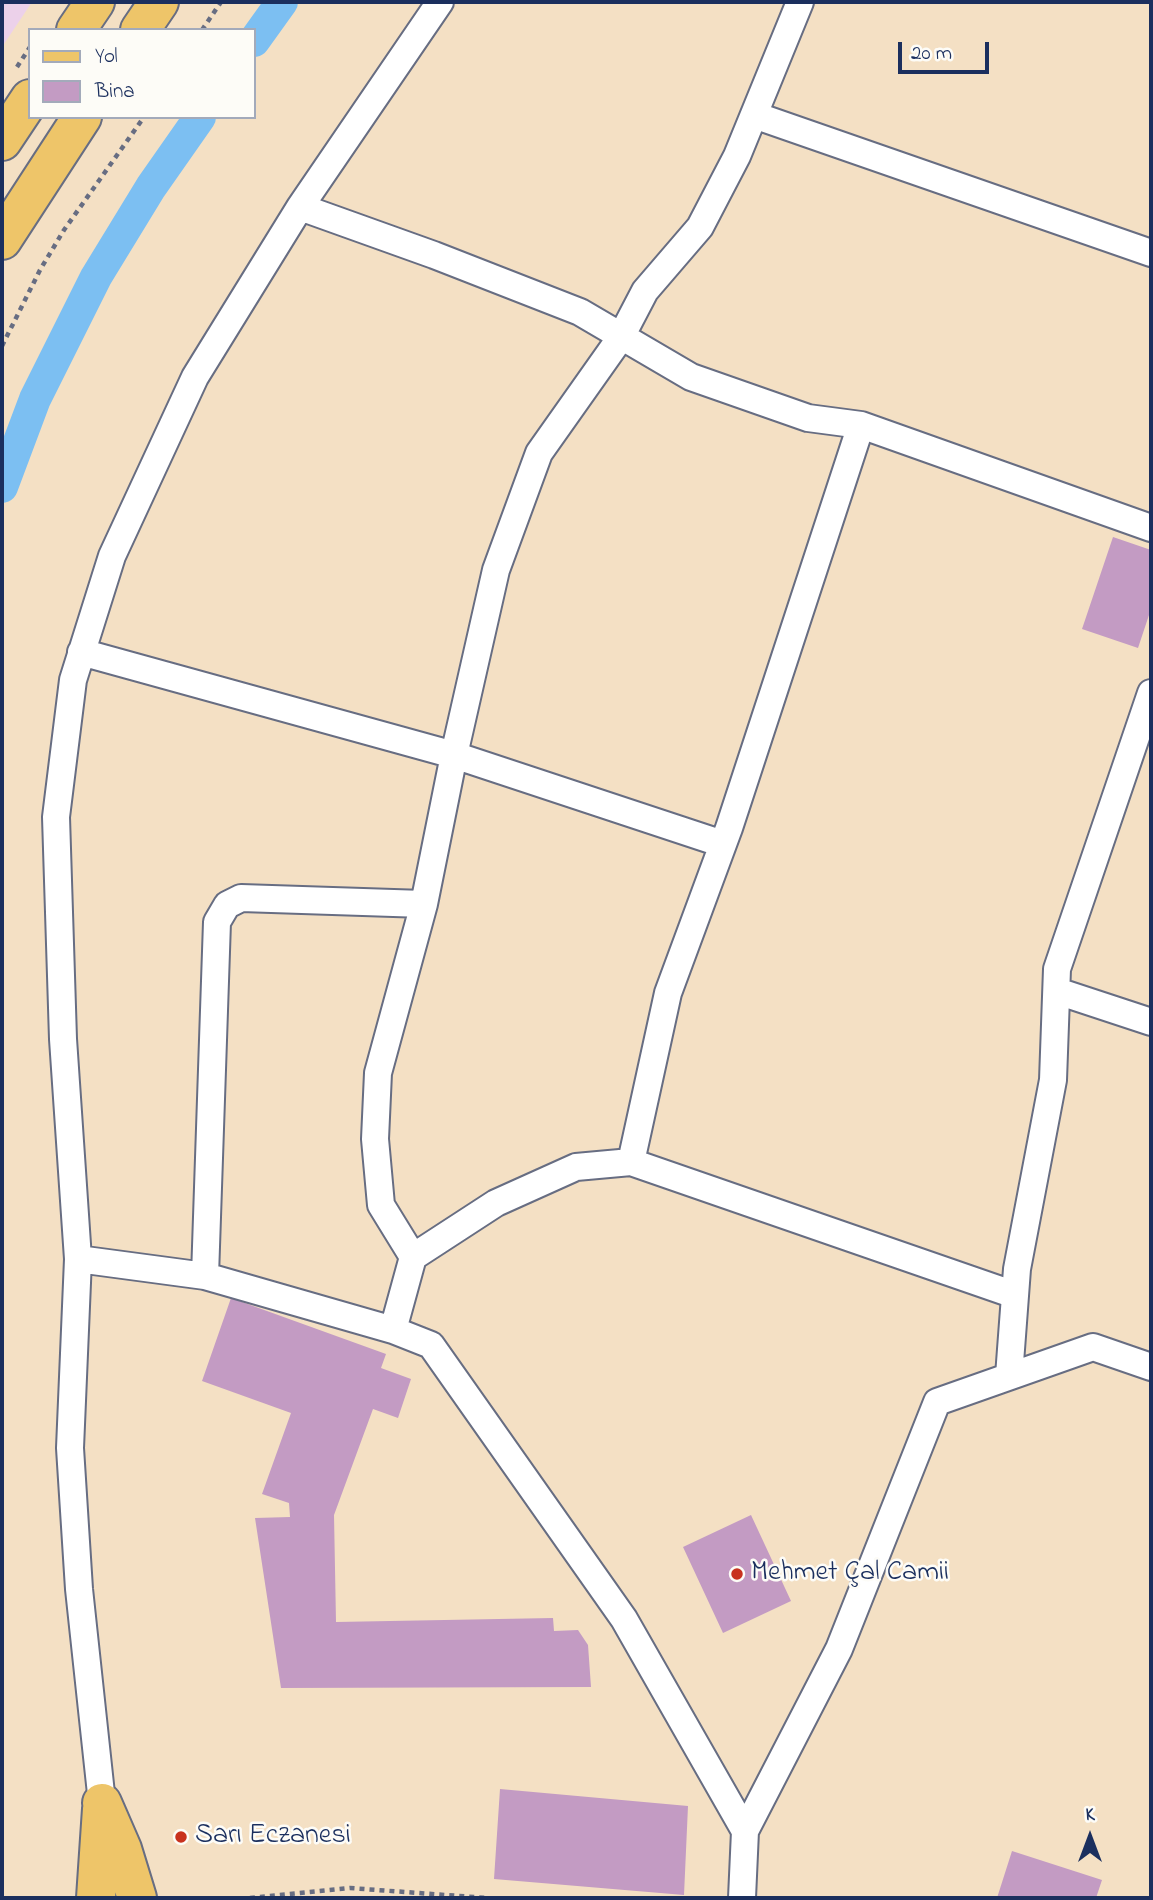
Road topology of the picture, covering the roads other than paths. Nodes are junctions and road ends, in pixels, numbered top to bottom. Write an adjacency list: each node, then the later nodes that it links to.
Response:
1 (95, 2): 5 (main road)
2 (159, 2): 6 (main road)
3 (440, 2): 11 (street)
4 (800, 2): 8 (street)
5 (77, 28)
6 (141, 28)
7 (28, 102): 10 (main road)
8 (754, 115): 13 (street); 14 (street)
9 (81, 119): 12 (main road)
10 (2, 141)
11 (300, 207): 14 (street); 17 (street)
12 (2, 240)
13 (1151, 253)
14 (621, 337): 15 (street); 19 (street)
15 (862, 425): 16 (street); 20 (street)
16 (1151, 528)
17 (81, 652): 19 (street); 26 (street)
18 (1151, 693): 22 (street)
19 (454, 755): 20 (street); 21 (street)
20 (723, 844): 24 (street)
21 (424, 904): 25 (street); 27 (street)
22 (1057, 991): 23 (street); 28 (street)
23 (1151, 1022)
24 (631, 1163): 25 (street); 28 (street)
25 (413, 1257): 29 (street)
26 (78, 1259): 27 (street); 32 (street)
27 (205, 1276): 29 (street)
28 (1015, 1295): 31 (street)
29 (393, 1330): 33 (street)
30 (1151, 1367): 31 (street)
31 (1009, 1376): 33 (street)
32 (102, 1803): 34 (main road); 35 (main road)
33 (745, 1830): 36 (street)
34 (96, 1898)
35 (138, 1898)
36 (742, 1898)

